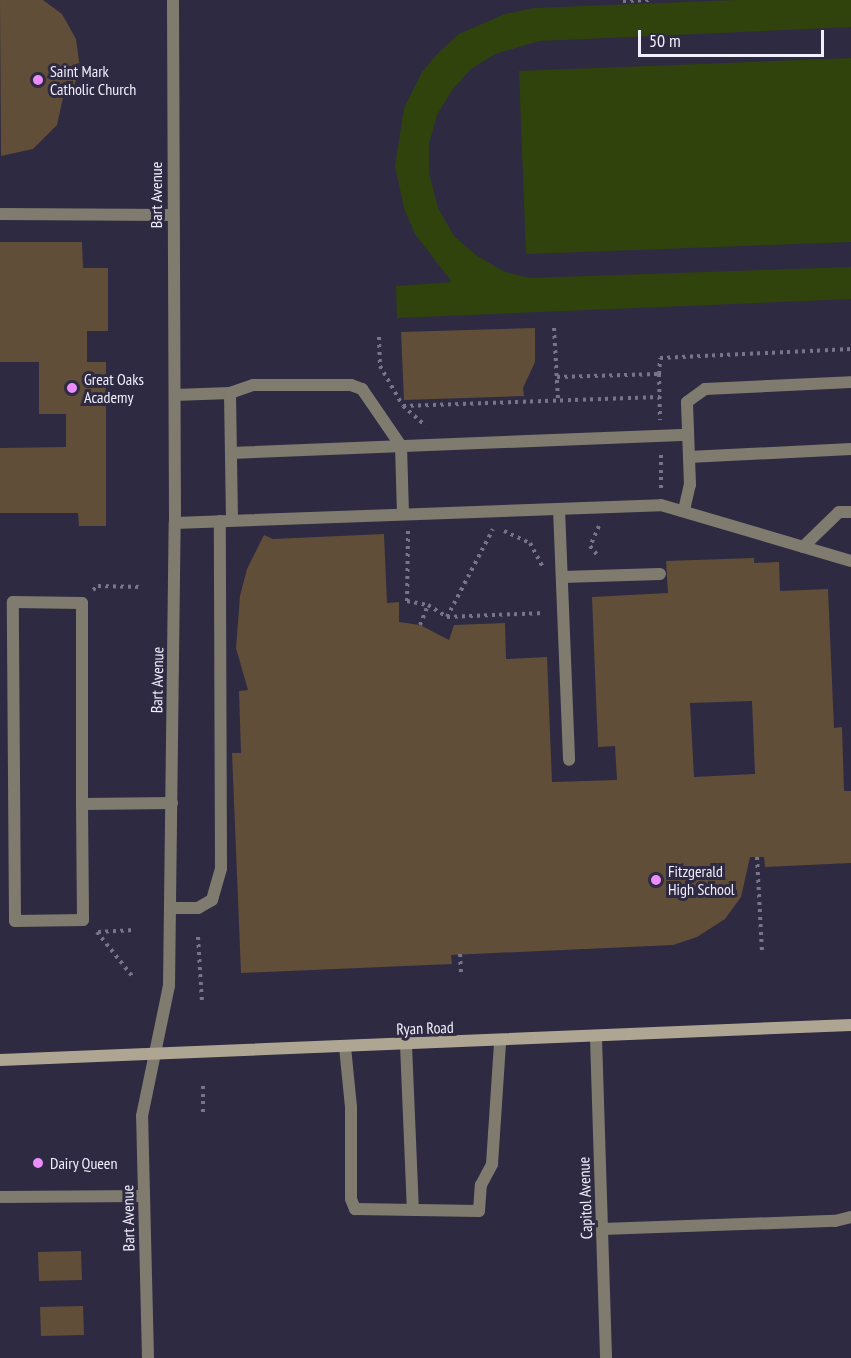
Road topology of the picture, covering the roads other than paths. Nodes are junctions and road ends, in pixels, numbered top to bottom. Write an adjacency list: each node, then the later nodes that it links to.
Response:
1 (173, 0): 3 (street, Bart Avenue)
2 (0, 214): 3 (street)
3 (173, 214): 6 (street, Bart Avenue)
4 (851, 382): 7 (street)
5 (230, 393): 6 (street); 8 (street); 10 (street)
6 (175, 395): 17 (street, Bart Avenue)
7 (688, 435): 8 (street); 11 (street)
8 (401, 446): 10 (street); 15 (street)
9 (851, 449): 11 (street)
10 (231, 453): 16 (street)
11 (689, 457): 13 (street)
12 (559, 509): 13 (street); 15 (street); 21 (street)
13 (684, 510): 18 (street)
14 (851, 512): 18 (street)
15 (403, 514): 16 (street)
16 (226, 520): 17 (street); 25 (street)
17 (175, 523): 23 (street, Bart Avenue)
18 (804, 547): 19 (street)
19 (851, 561)
20 (660, 574): 21 (street)
21 (562, 577): 22 (street)
22 (569, 760)
23 (172, 803): 24 (street); 25 (street, Bart Avenue)
24 (82, 804): 24 (street)
25 (170, 908): 31 (street, Bart Avenue)
26 (851, 1025): 27 (main road, Ryan Road)
27 (596, 1038): 28 (main road, Ryan Road); 37 (street, Capitol Avenue)
28 (500, 1042): 29 (main road, Ryan Road); 35 (street)
29 (406, 1045): 30 (main road, Ryan Road); 35 (street)
30 (345, 1047): 31 (main road, Ryan Road); 35 (street)
31 (155, 1055): 32 (main road, Ryan Road); 33 (street, Bart Avenue)
32 (0, 1060)
33 (144, 1196): 34 (street); 38 (street, Bart Avenue)
34 (0, 1197)
35 (413, 1210)
36 (851, 1216): 37 (street)
37 (602, 1229): 39 (street, Capitol Avenue)
38 (148, 1358)
39 (606, 1358)

